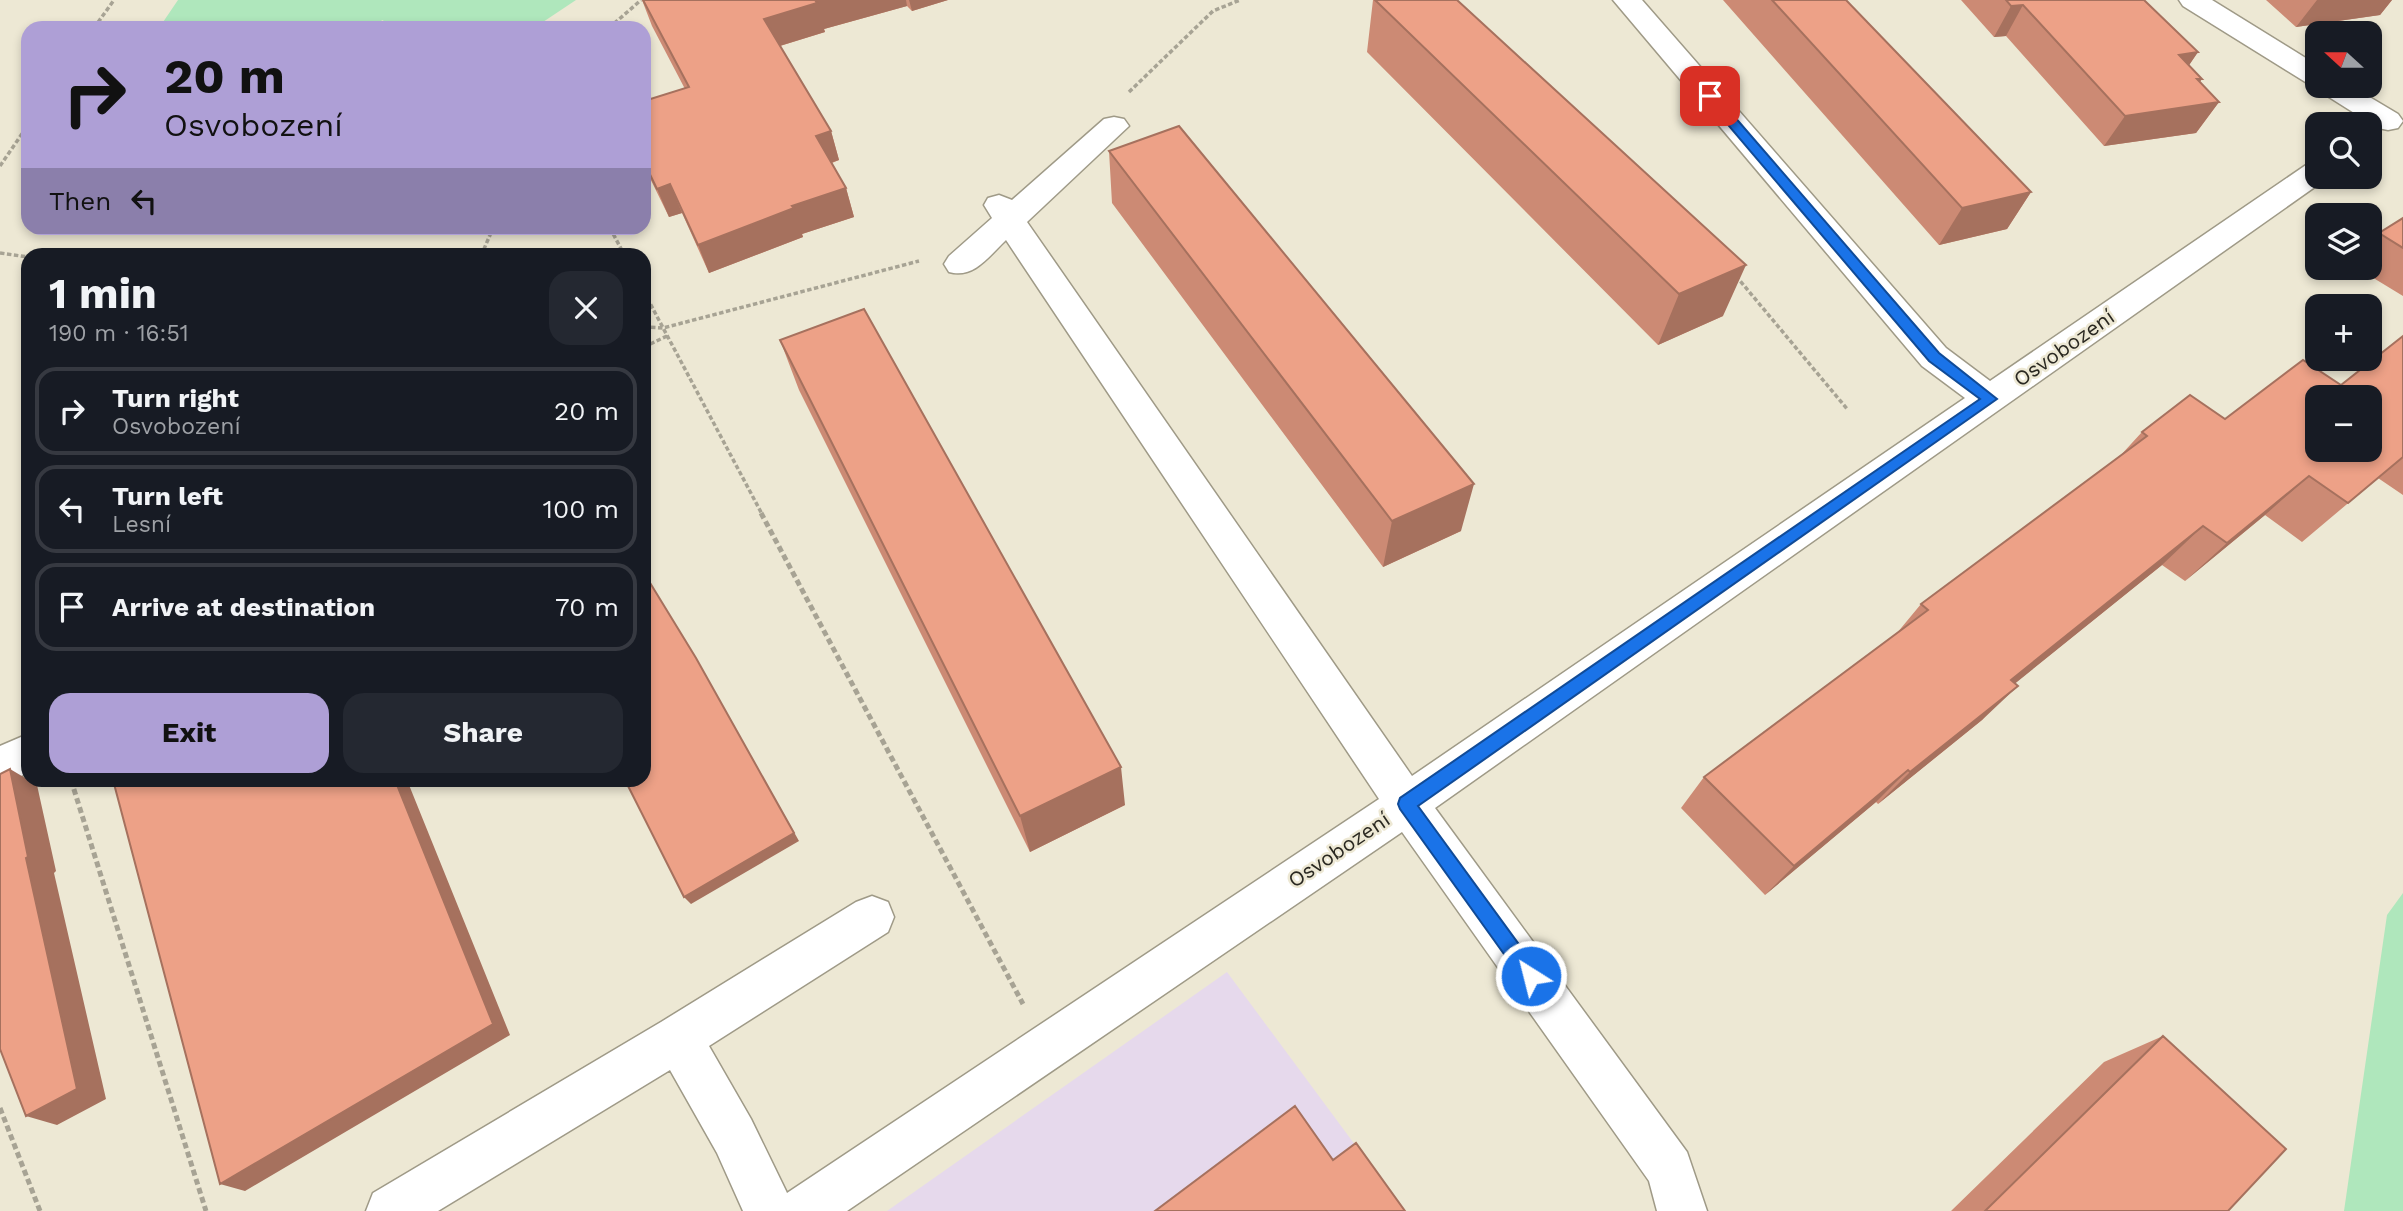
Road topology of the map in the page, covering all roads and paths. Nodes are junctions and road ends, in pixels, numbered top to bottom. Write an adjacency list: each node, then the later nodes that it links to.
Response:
1 (114, 0): 5 (path)
2 (641, 0): 6 (path)
3 (1627, 0): 22 (street)
4 (2193, 0): 7 (street)
5 (99, 21)
6 (617, 21)
7 (2305, 70)
8 (2349, 98): 9 (street)
9 (2387, 123)
10 (1114, 126): 14 (street)
11 (21, 135): 12 (path)
12 (0, 166)
13 (2305, 180): 22 (street, Osvobození)
14 (1004, 213): 17 (street); 27 (street)
15 (0, 253): 16 (path)
16 (21, 256)
17 (960, 264)
18 (1735, 275): 23 (path)
19 (651, 305): 20 (path)
20 (667, 336): 21 (path); 30 (path)
21 (651, 344)
22 (1990, 399): 27 (street, Osvobození)
23 (1847, 410)
24 (21, 756): 25 (street)
25 (0, 766)
26 (73, 787): 33 (path)
27 (1407, 804): 30 (street, Osvobození); 37 (street)
28 (872, 917): 29 (street)
29 (678, 1039): 34 (street); 35 (street)
30 (1046, 1048): 36 (street, Osvobození)
31 (0, 1108): 32 (path)
32 (40, 1211)
33 (206, 1211)
34 (391, 1211)
35 (769, 1211)
36 (804, 1211)
37 (1682, 1211)

